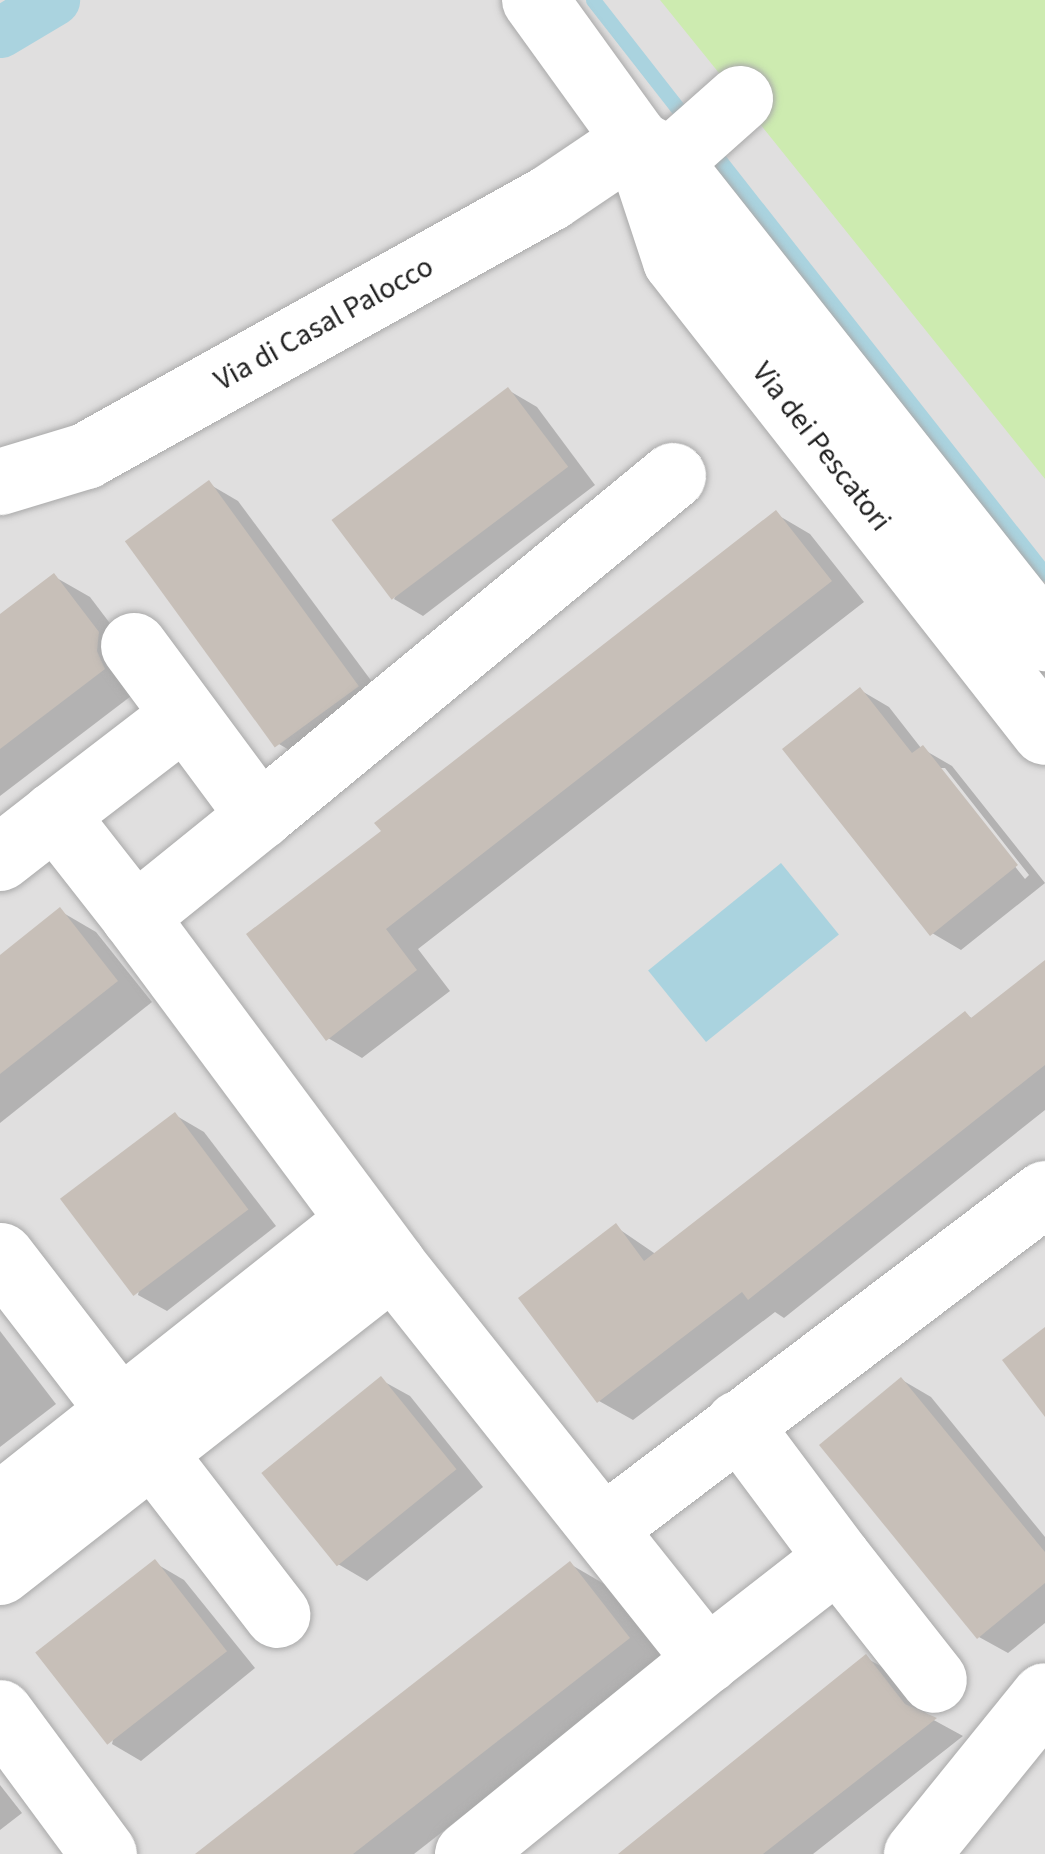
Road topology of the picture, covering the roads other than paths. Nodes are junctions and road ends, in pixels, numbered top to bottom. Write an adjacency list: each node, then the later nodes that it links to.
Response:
1 (536, 0): 2 (street, Via dei Pescatori)
2 (692, 132): 4 (street, Via di Casal Palocco); 5 (street, Via dei Pescatori); 8 (street, Via dei Pescatori)
3 (673, 476): 10 (street)
4 (0, 482)
5 (1045, 638)
6 (134, 646): 7 (street)
7 (184, 716): 9 (street); 10 (street)
8 (1045, 733)
9 (55, 815): 11 (street); 12 (street)
10 (260, 816): 12 (street)
11 (0, 858)
12 (135, 916): 14 (street)
13 (1045, 1194): 16 (street)
14 (376, 1243): 17 (street); 19 (street)
15 (1, 1256): 17 (street)
16 (738, 1424): 19 (street); 20 (street)
17 (138, 1432): 18 (street); 21 (street); 22 (street)
18 (0, 1506)
19 (604, 1528): 23 (street)
20 (838, 1558): 23 (street); 24 (street)
21 (0, 1572)
22 (277, 1615)
23 (707, 1660): 28 (street)
24 (934, 1680)
25 (1045, 1696): 29 (street)
26 (0, 1713): 27 (street)
27 (104, 1854)
28 (468, 1854)
29 (916, 1854)

